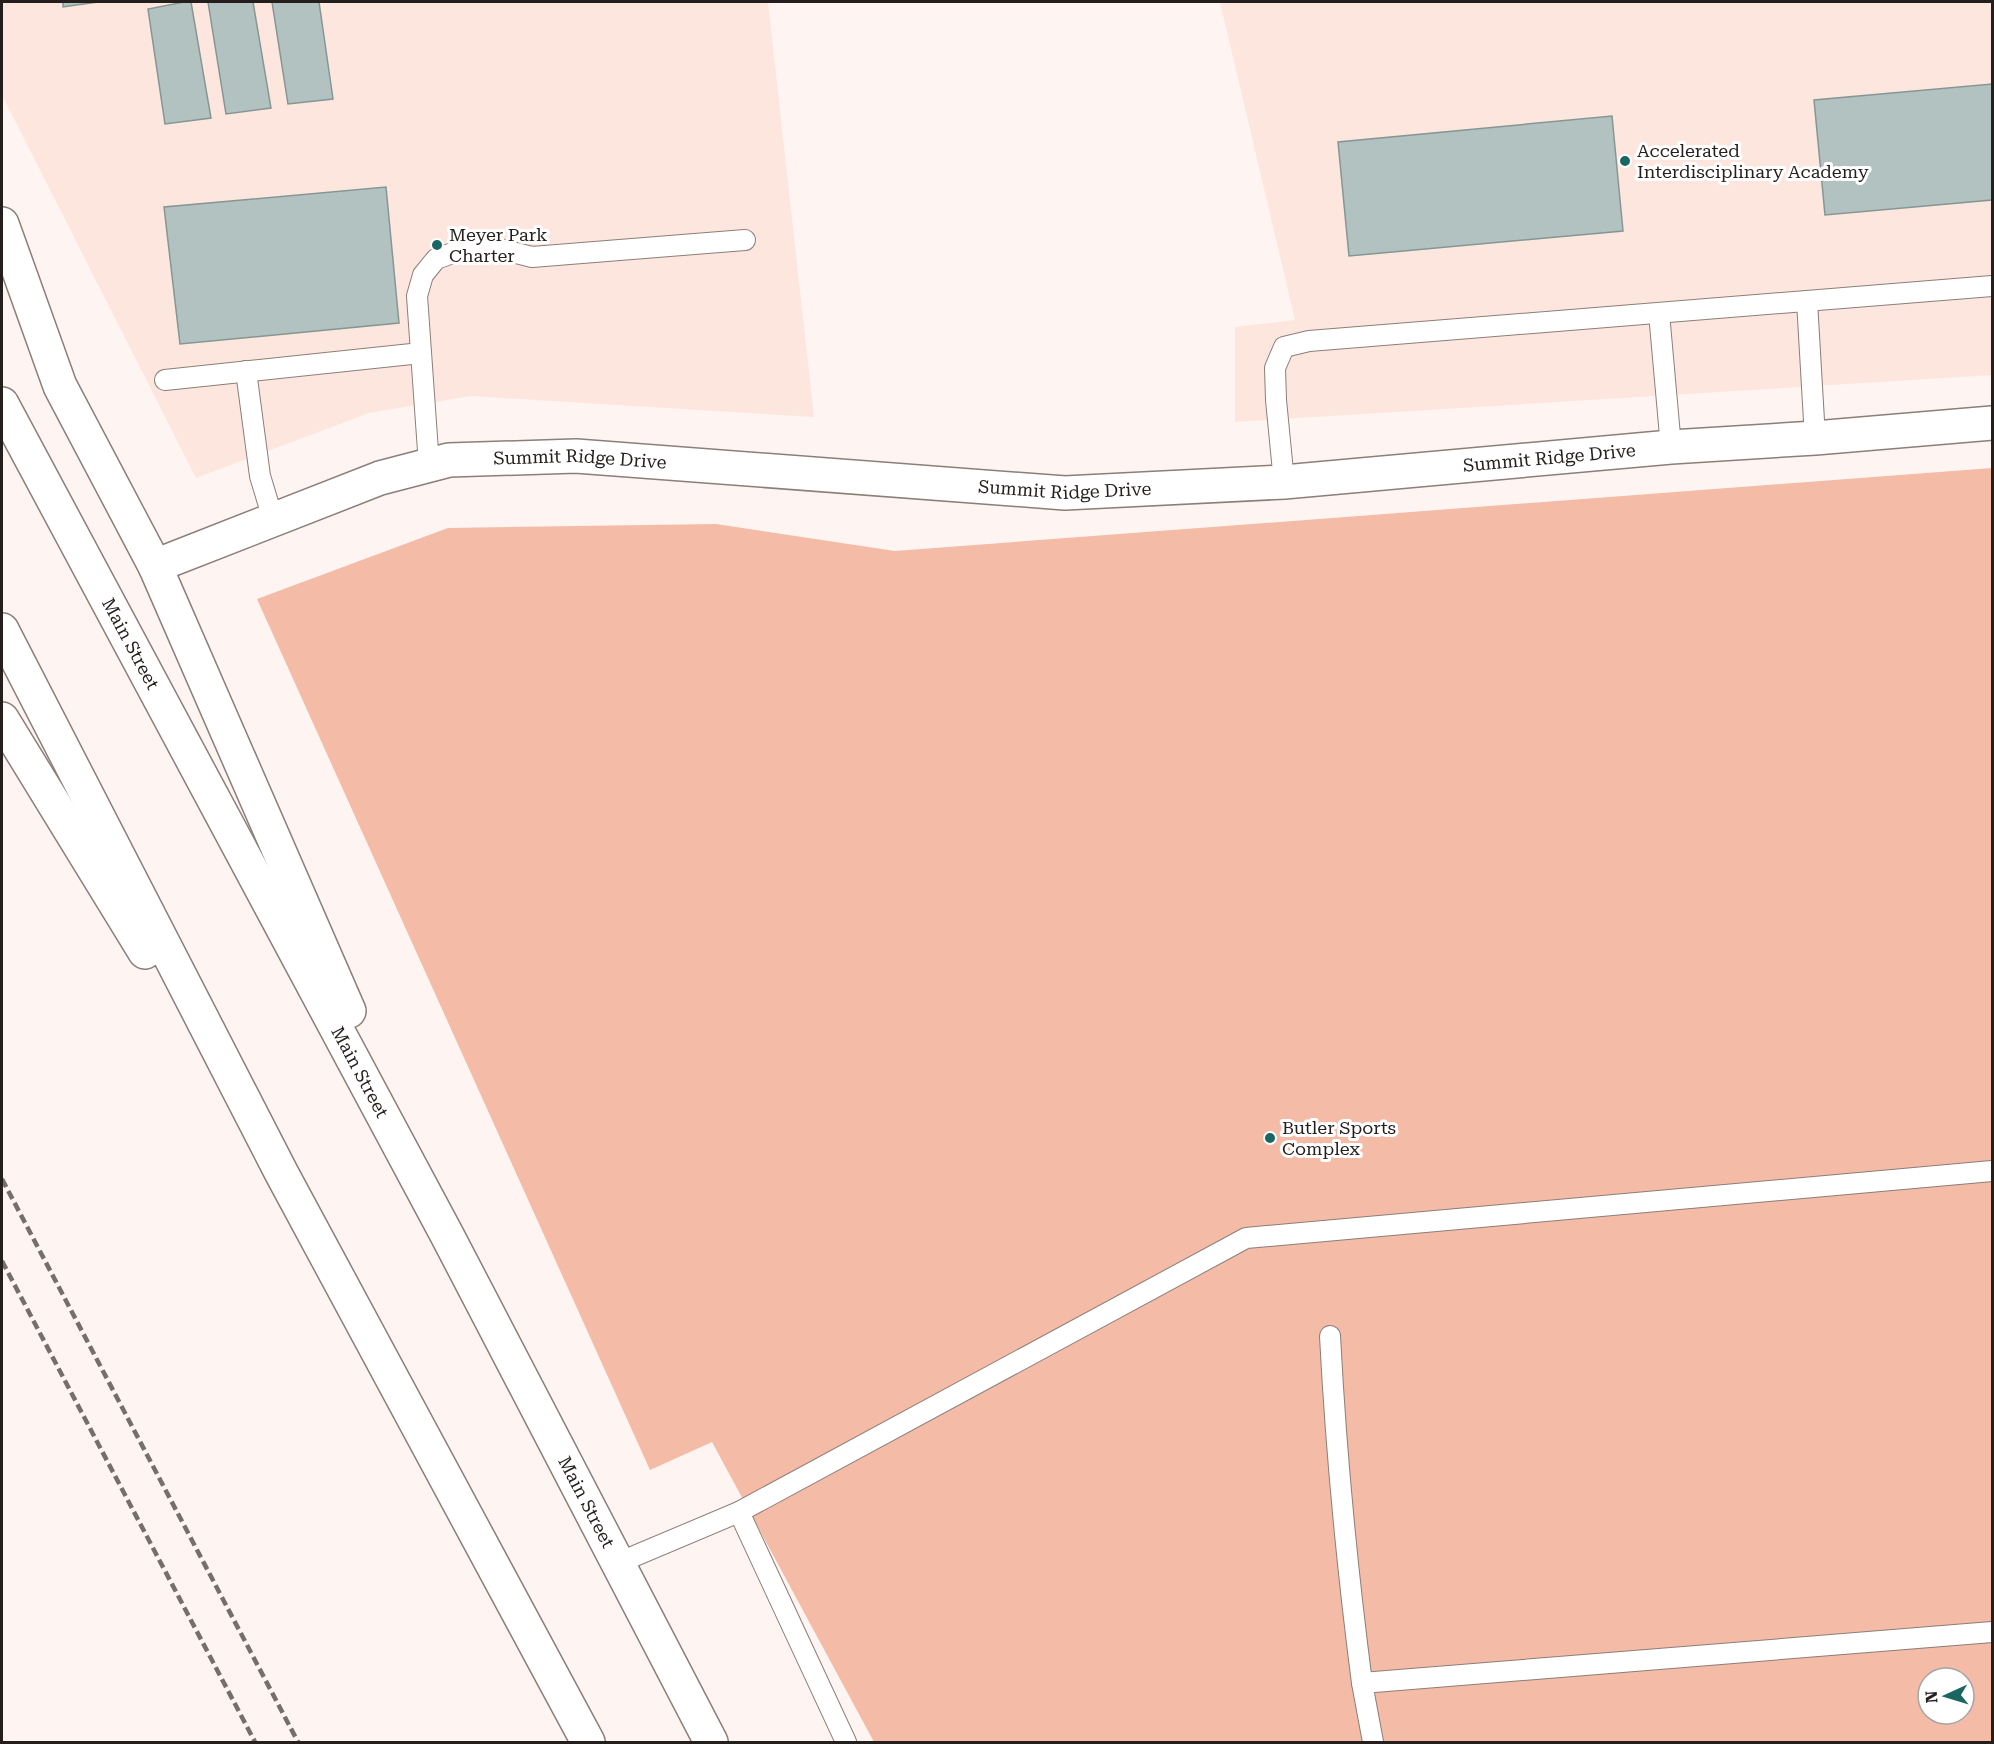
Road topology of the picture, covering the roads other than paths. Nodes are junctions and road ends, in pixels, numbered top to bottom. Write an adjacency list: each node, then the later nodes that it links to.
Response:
1 (2, 224): 16 (main road)
2 (745, 240): 6 (lane)
3 (1992, 286): 4 (lane)
4 (1807, 301): 5 (lane); 11 (lane)
5 (1659, 313): 12 (lane); 14 (lane)
6 (421, 353): 7 (lane); 13 (lane)
7 (246, 371): 8 (lane); 15 (lane)
8 (165, 380)
9 (2, 404): 21 (main road, Main Street)
10 (1992, 423): 11 (main road, Summit Ridge Drive)
11 (1815, 438): 12 (main road, Summit Ridge Drive)
12 (1671, 447): 14 (main road, Summit Ridge Drive)
13 (429, 465): 14 (main road, Summit Ridge Drive); 15 (main road, Summit Ridge Drive)
14 (1284, 482)
15 (273, 519): 16 (main road, Summit Ridge Drive)
16 (154, 566): 21 (main road)
17 (2, 630): 20 (main road)
18 (2, 719): 20 (main road)
19 (1992, 1170): 23 (lane)
20 (282, 1174): 27 (main road)
21 (447, 1235): 24 (main road, Main Street)
22 (1330, 1335): 26 (lane)
23 (739, 1512): 24 (lane); 29 (lane)
24 (618, 1563): 28 (main road, Main Street)
25 (1992, 1632): 26 (lane)
26 (1362, 1683): 30 (lane)
27 (588, 1743)
28 (711, 1743)
29 (846, 1743)
30 (1373, 1743)

